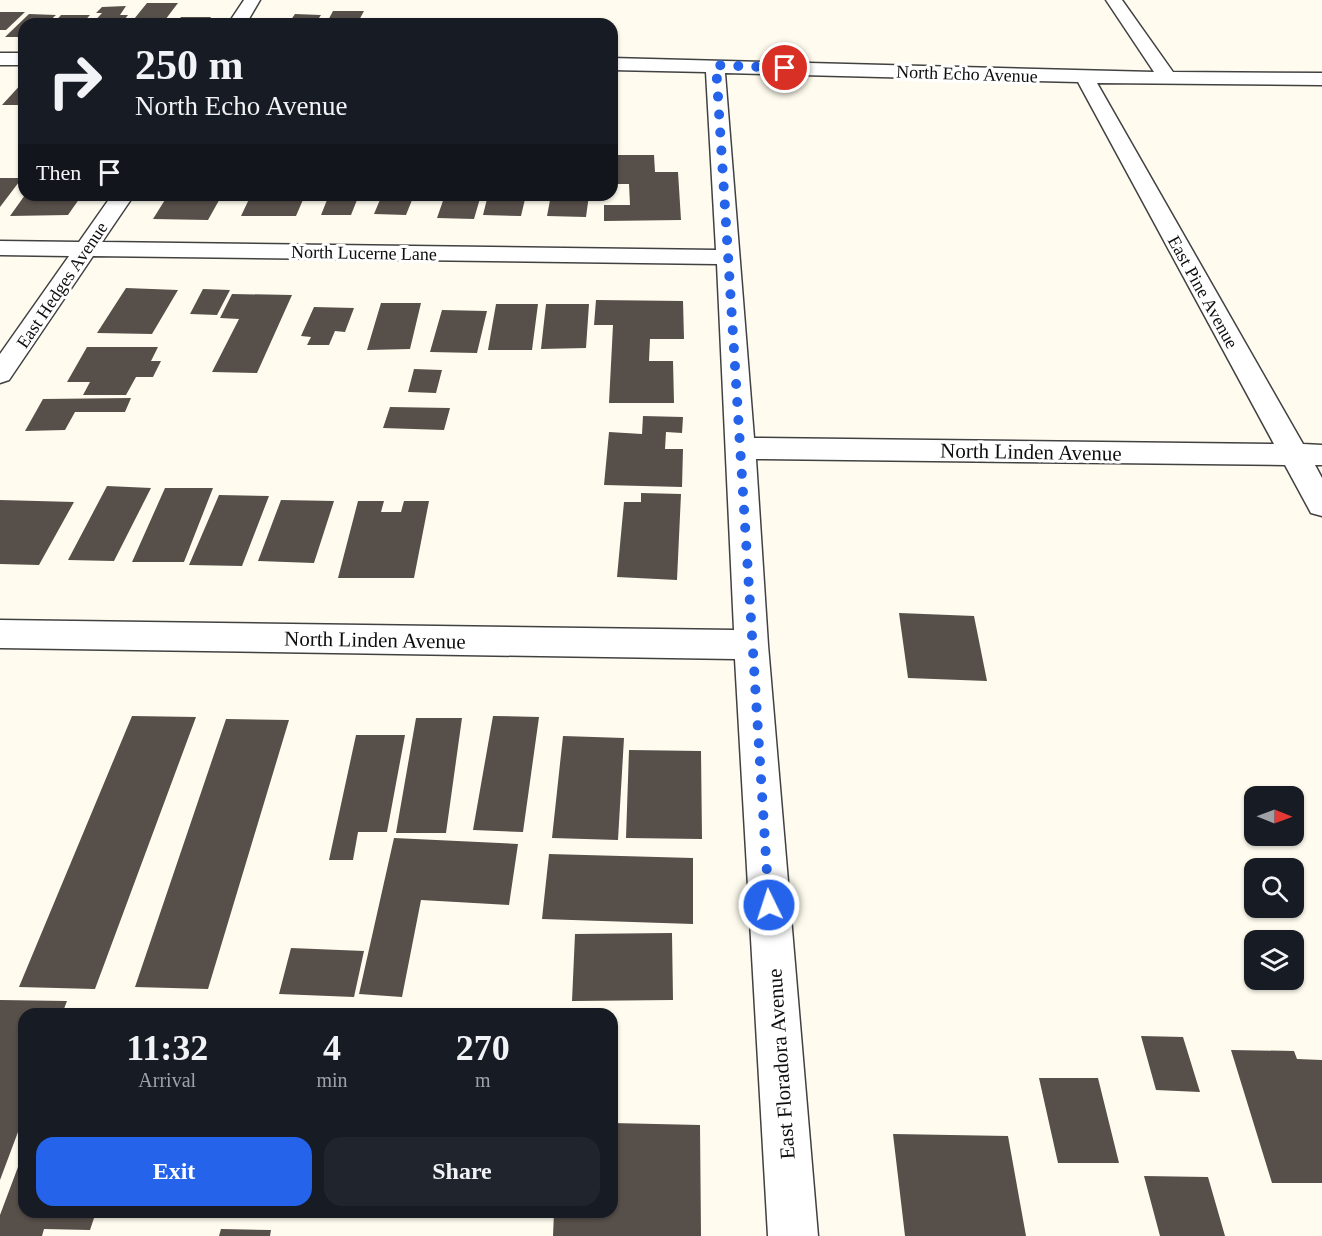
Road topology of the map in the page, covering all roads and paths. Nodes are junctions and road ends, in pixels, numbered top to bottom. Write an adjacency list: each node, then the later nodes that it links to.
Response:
1 (252, 0): 3 (street)
2 (1114, 0): 9 (street)
3 (241, 18)
4 (0, 58): 5 (street)
5 (18, 59)
6 (618, 64): 7 (street, North Echo Avenue)
7 (716, 65): 8 (street, North Echo Avenue); 14 (street, East Floradora Avenue)
8 (1084, 77): 9 (street, North Echo Avenue); 17 (street, East Pine Avenue)
9 (1168, 78): 10 (street, North Echo Avenue)
10 (1322, 79)
11 (119, 201): 13 (street, East Hedges Avenue)
12 (0, 248): 13 (street, North Lucerne Lane)
13 (87, 249): 14 (street, North Lucerne Lane); 15 (street, East Hedges Avenue)
14 (728, 257): 16 (street, East Floradora Avenue)
15 (0, 374)
16 (741, 448): 17 (street, North Linden Avenue); 21 (street, East Floradora Avenue)
17 (1293, 455): 18 (street, North Linden Avenue); 19 (street, East Pine Avenue)
18 (1322, 455)
19 (1322, 505)
20 (0, 634): 21 (street, North Linden Avenue)
21 (751, 645): 22 (street, East Floradora Avenue)
22 (794, 1236)

